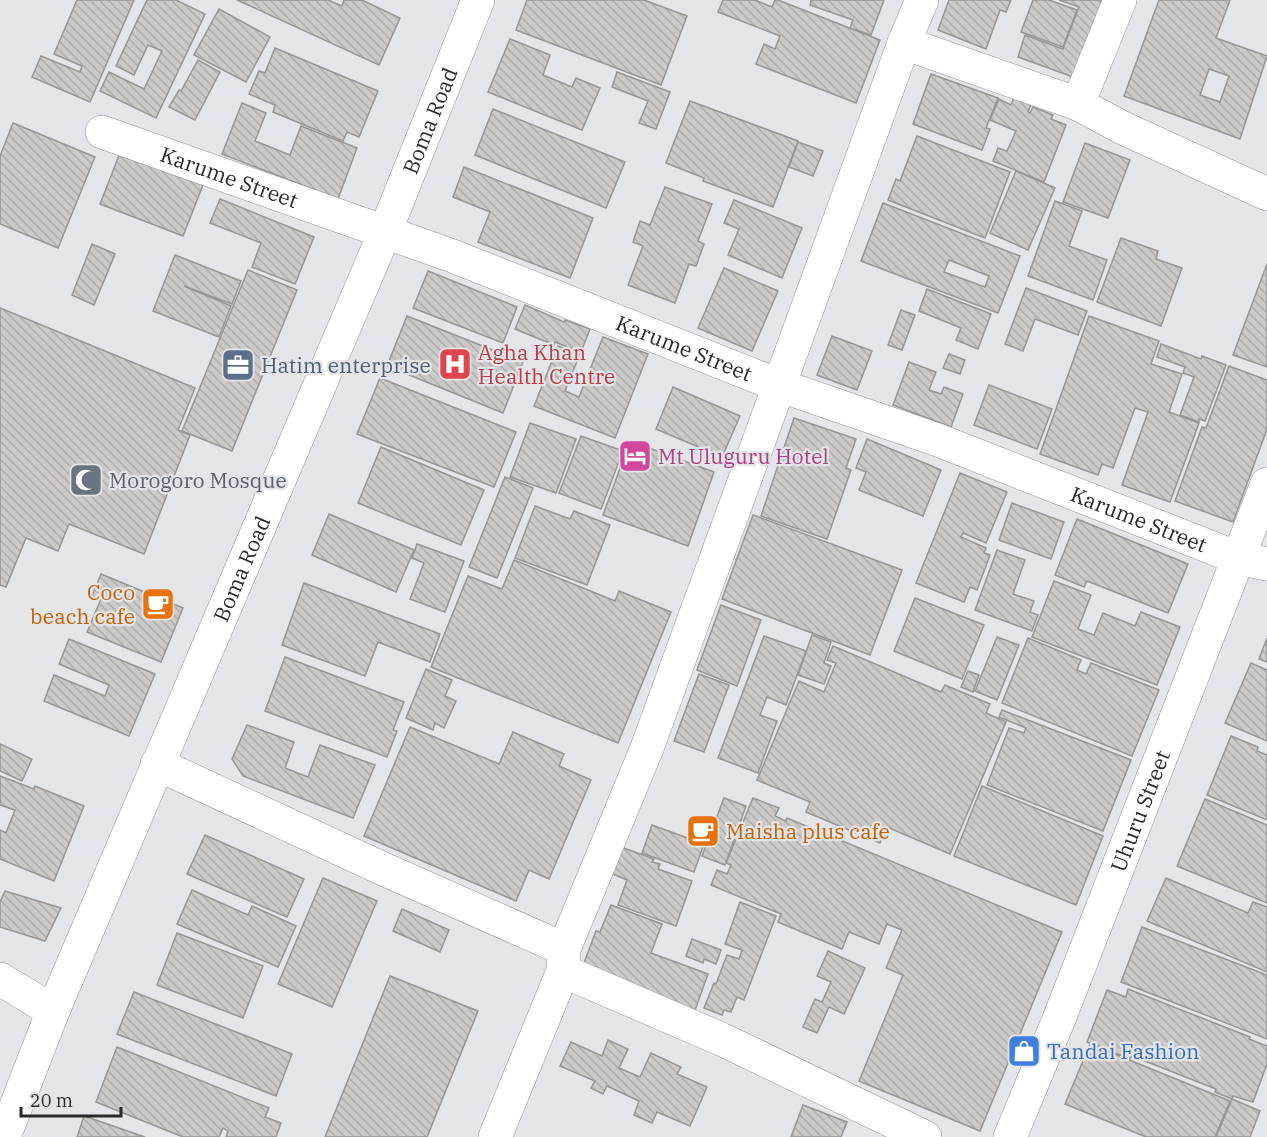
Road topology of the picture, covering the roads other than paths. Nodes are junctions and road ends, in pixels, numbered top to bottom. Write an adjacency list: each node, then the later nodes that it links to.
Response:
1 (478, 0): 8 (street, Boma Road)
2 (922, 0): 4 (street)
3 (1120, 0): 5 (street)
4 (904, 44): 5 (street); 9 (street)
5 (1078, 104): 7 (street)
6 (102, 132): 8 (street, Karume Street)
7 (1267, 194)
8 (385, 232): 9 (street, Karume Street); 12 (street, Boma Road)
9 (778, 385): 11 (street, Karume Street); 13 (street)
10 (1267, 484): 11 (street, Uhuru Street)
11 (1253, 561): 19 (street, Uhuru Street)
12 (158, 764): 13 (street); 15 (street, Boma Road)
13 (563, 960): 17 (street); 18 (street)
14 (0, 979): 15 (street)
15 (53, 1011): 16 (street, Boma Road)
16 (4, 1137)
17 (495, 1137)
18 (925, 1137)
19 (1010, 1137)

